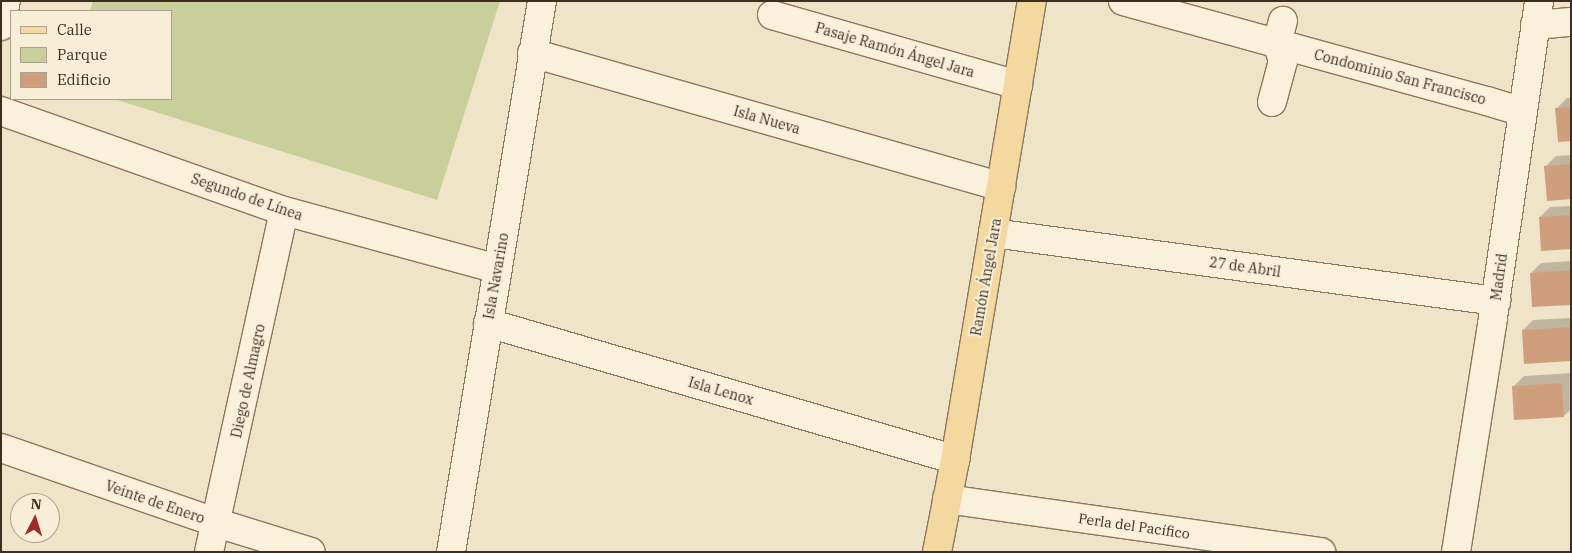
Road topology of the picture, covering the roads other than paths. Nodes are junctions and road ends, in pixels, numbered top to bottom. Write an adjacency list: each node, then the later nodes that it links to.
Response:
1 (6, 1): 8 (street)
2 (542, 1): 10 (street, Isla Navarino)
3 (1032, 1): 11 (main road, Ramón Ángel Jara)
4 (1123, 1): 9 (street, Condominio San Francisco)
5 (1537, 13): 7 (street); 14 (street, Madrid)
6 (772, 15): 11 (street, Pasaje Ramón Ángel Jara)
7 (1571, 22)
8 (1, 26)
9 (1280, 32): 12 (street); 14 (street, Condominio San Francisco)
10 (532, 52): 15 (street, Isla Nueva); 18 (street, Isla Navarino)
11 (1018, 86): 15 (main road, Ramón Ángel Jara)
12 (1272, 102)
13 (1, 111): 16 (street, Segundo de Línea)
14 (1522, 112): 19 (street, Madrid)
15 (1001, 187): 17 (main road, Ramón Ángel Jara)
16 (284, 211): 18 (street, Segundo de Línea); 24 (street, Diego de Almagro)
17 (993, 233): 19 (street, 27 de Abril); 22 (main road, Ramón Ángel Jara)
18 (497, 269): 20 (street, Isla Navarino)
19 (1496, 301): 30 (street, Madrid)
20 (488, 322): 22 (street, Isla Lenox); 27 (street, Isla Navarino)
21 (1, 448): 24 (street, Veinte de Enero)
22 (955, 460): 23 (main road, Ramón Ángel Jara)
23 (947, 500): 28 (main road, Ramón Ángel Jara); 29 (street, Perla del Pacífico)
24 (217, 523): 25 (street, Diego de Almagro); 26 (street, Veinte de Enero)
25 (209, 552)
26 (311, 552)
27 (451, 552)
28 (937, 552)
29 (1321, 552)
30 (1456, 552)

